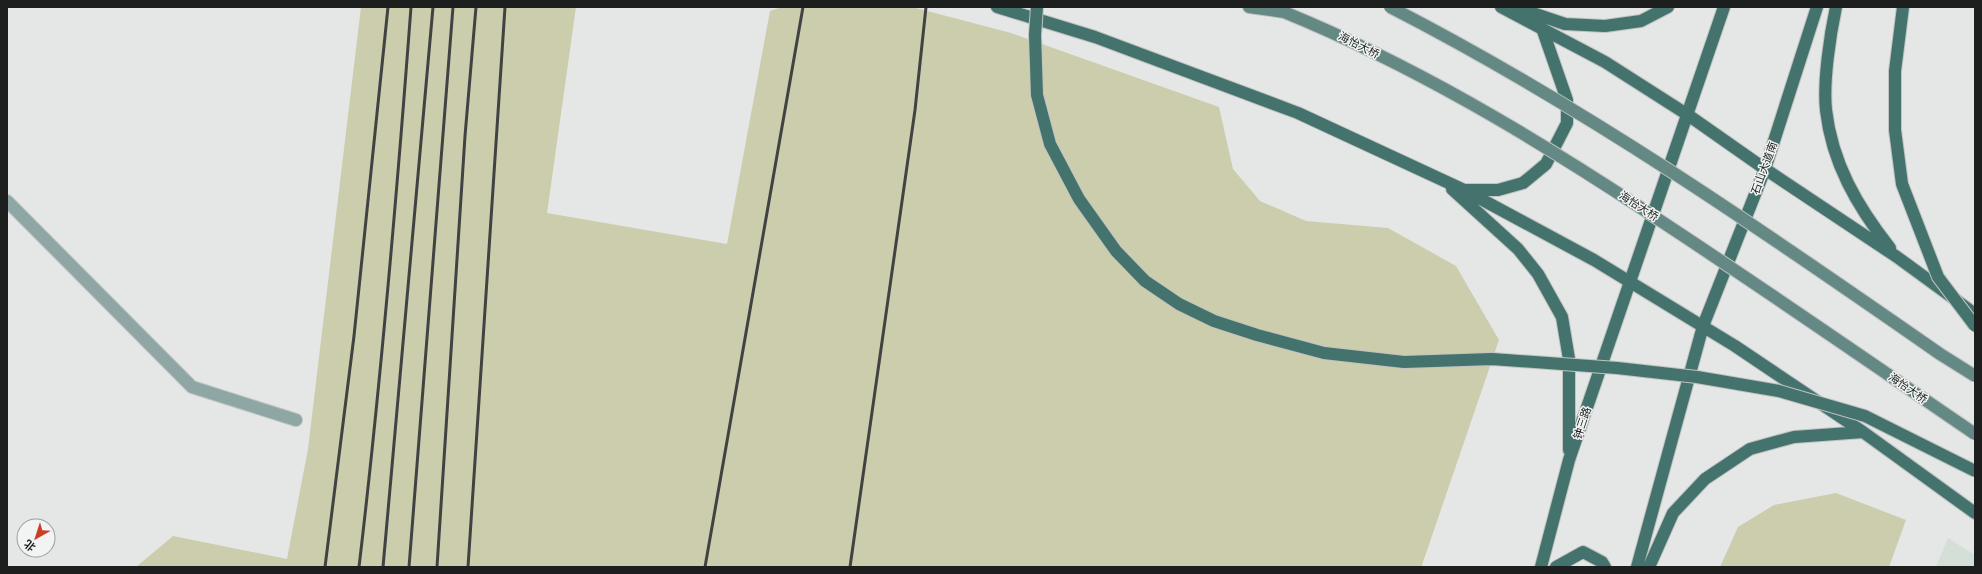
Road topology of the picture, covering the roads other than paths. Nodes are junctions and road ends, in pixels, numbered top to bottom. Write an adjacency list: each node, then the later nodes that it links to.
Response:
1 (997, 7): 15 (main road)
2 (1037, 7): 28 (main road, bridge)
3 (1249, 7): 26 (street, 海怡大桥, bridge)
4 (1390, 7): 23 (street, bridge)
5 (1501, 7): 12 (main road)
6 (1515, 7): 7 (main road)
7 (1668, 7)
8 (1724, 7): 13 (main road)
9 (1817, 7): 14 (main road, 石山大道南)
10 (1836, 7): 18 (main road)
11 (1903, 7): 22 (main road, bridge)
12 (1542, 28): 13 (main road); 16 (main road)
13 (1688, 115): 14 (main road); 19 (main road)
14 (1765, 169): 18 (main road); 21 (main road, 石山大道南)
15 (1443, 181): 16 (main road); 27 (main road)
16 (1464, 190): 19 (main road)
17 (7, 201): 24 (street)
18 (1897, 257): 20 (main road)
19 (1630, 282): 21 (main road); 27 (main road, 钟三路)
20 (1975, 314)
21 (1703, 326): 25 (main road); 33 (main road)
22 (1975, 326)
23 (1975, 376)
24 (296, 420)
25 (1863, 432): 29 (main road); 34 (main road)
26 (1975, 434)
27 (1569, 460): 30 (main road, 钟三路)
28 (1975, 471)
29 (1975, 513)
30 (1541, 567)
31 (1556, 567): 32 (main road)
32 (1605, 567)
33 (1637, 567)
34 (1649, 567)

